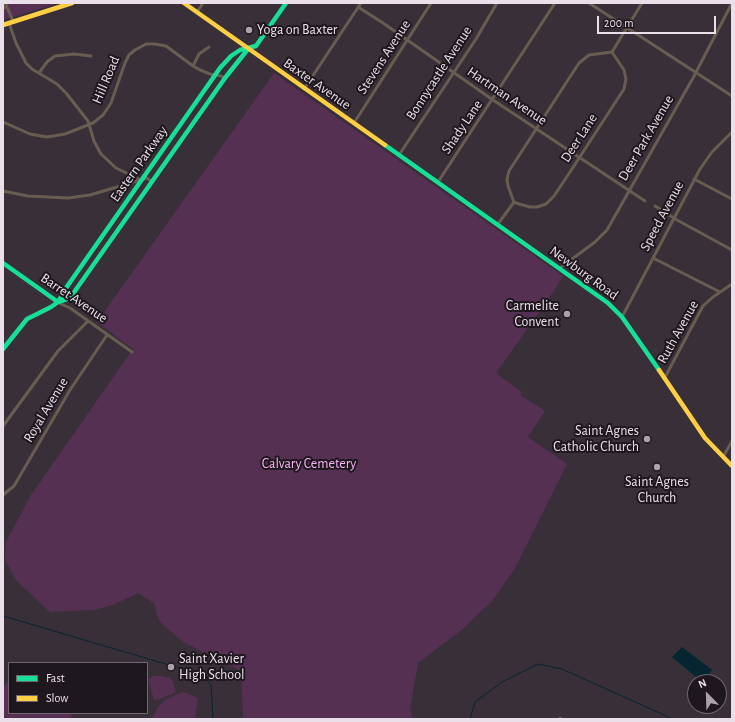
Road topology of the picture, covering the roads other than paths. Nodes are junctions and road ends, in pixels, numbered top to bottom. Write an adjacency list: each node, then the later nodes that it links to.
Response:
1 (72, 3): 15 (main road)
2 (184, 3): 14 (main road, Baxter Avenue)
3 (203, 3): 14 (street)
4 (286, 3): 20 (main road, Eastern Parkway)
5 (361, 3): 13 (street)
6 (431, 3): 18 (street, Stevens Avenue)
7 (496, 3): 26 (street, Bonnycastle Avenue)
8 (555, 3): 31 (street, Shady Lane)
9 (589, 3): 17 (street)
10 (642, 3): 17 (street)
11 (732, 3): 24 (street, Deer Park Avenue)
12 (6, 5): 15 (street)
13 (358, 8): 18 (street, Hartman Avenue); 29 (street)
14 (197, 12): 20 (main road, Baxter Avenue)
15 (11, 22): 16 (main road); 25 (street)
16 (3, 24)
17 (626, 28): 21 (street); 24 (street)
18 (408, 40): 26 (street, Hartman Avenue); 33 (street, Stevens Avenue)
19 (209, 46): 23 (street)
20 (248, 49): 27 (main road, Eastern Parkway); 28 (main road, Eastern Parkway); 29 (main road, Baxter Avenue)
21 (612, 52): 35 (street); 38 (street, Deer Lane)
22 (91, 56): 25 (street)
23 (193, 66): 27 (street, Hill Road); 34 (street, Hill Road)
24 (695, 72): 30 (street); 43 (street, Deer Park Avenue)
25 (39, 73): 34 (street)
26 (454, 73): 31 (street, Hartman Avenue); 37 (street, Bonnycastle Avenue)
27 (215, 75): 28 (street, Hill Road); 40 (main road, Eastern Parkway)
28 (225, 78): 41 (main road, Eastern Parkway)
29 (304, 89): 33 (main road, Baxter Avenue)
30 (732, 96)
31 (493, 100): 35 (street, Hartman Avenue); 42 (street, Shady Lane)
32 (3, 122): 34 (street, Hill Road)
33 (354, 123): 37 (main road, Baxter Avenue)
34 (90, 124): 40 (street)
35 (536, 129): 38 (street, Hartman Avenue); 47 (street)
36 (732, 132): 39 (street, Speed Avenue)
37 (399, 155): 42 (main road, Baxter Avenue)
38 (580, 157): 43 (street, Hartman Avenue); 47 (street, Deer Lane)
39 (694, 179): 45 (street); 49 (street, Speed Avenue)
40 (141, 180): 41 (street); 44 (street); 57 (main road, Eastern Parkway)
41 (152, 182): 57 (main road, Eastern Parkway)
42 (438, 182): 50 (main road, Newburg Road)
43 (629, 190): 46 (street, Hartman Avenue); 54 (street, Deer Park Avenue)
44 (3, 191)
45 (732, 199)
46 (645, 200)
47 (514, 202): 50 (street)
48 (655, 206): 49 (street)
49 (674, 218): 51 (street); 52 (street, Speed Avenue)
50 (498, 224): 54 (main road, Newburg Road)
51 (732, 250)
52 (653, 258): 56 (street); 58 (street, Speed Avenue)
53 (3, 263): 57 (main road, Barret Avenue)
54 (560, 268): 58 (main road, Newburg Road)
55 (732, 284): 56 (street, Ruth Avenue)
56 (720, 292): 63 (street, Ruth Avenue)
57 (58, 302): 59 (street, Barret Avenue); 61 (main road, Eastern Parkway)
58 (622, 317): 63 (main road, Newburg Road)
59 (88, 320): 60 (street, Barret Avenue); 64 (street)
60 (107, 334): 62 (street, Barret Avenue); 68 (street, Royal Avenue)
61 (3, 349)
62 (132, 352)
63 (664, 379): 66 (main road, Newburg Road)
64 (3, 426)
65 (732, 441): 66 (street)
66 (723, 457): 67 (main road, Newburg Road)
67 (732, 466)
68 (3, 495)

